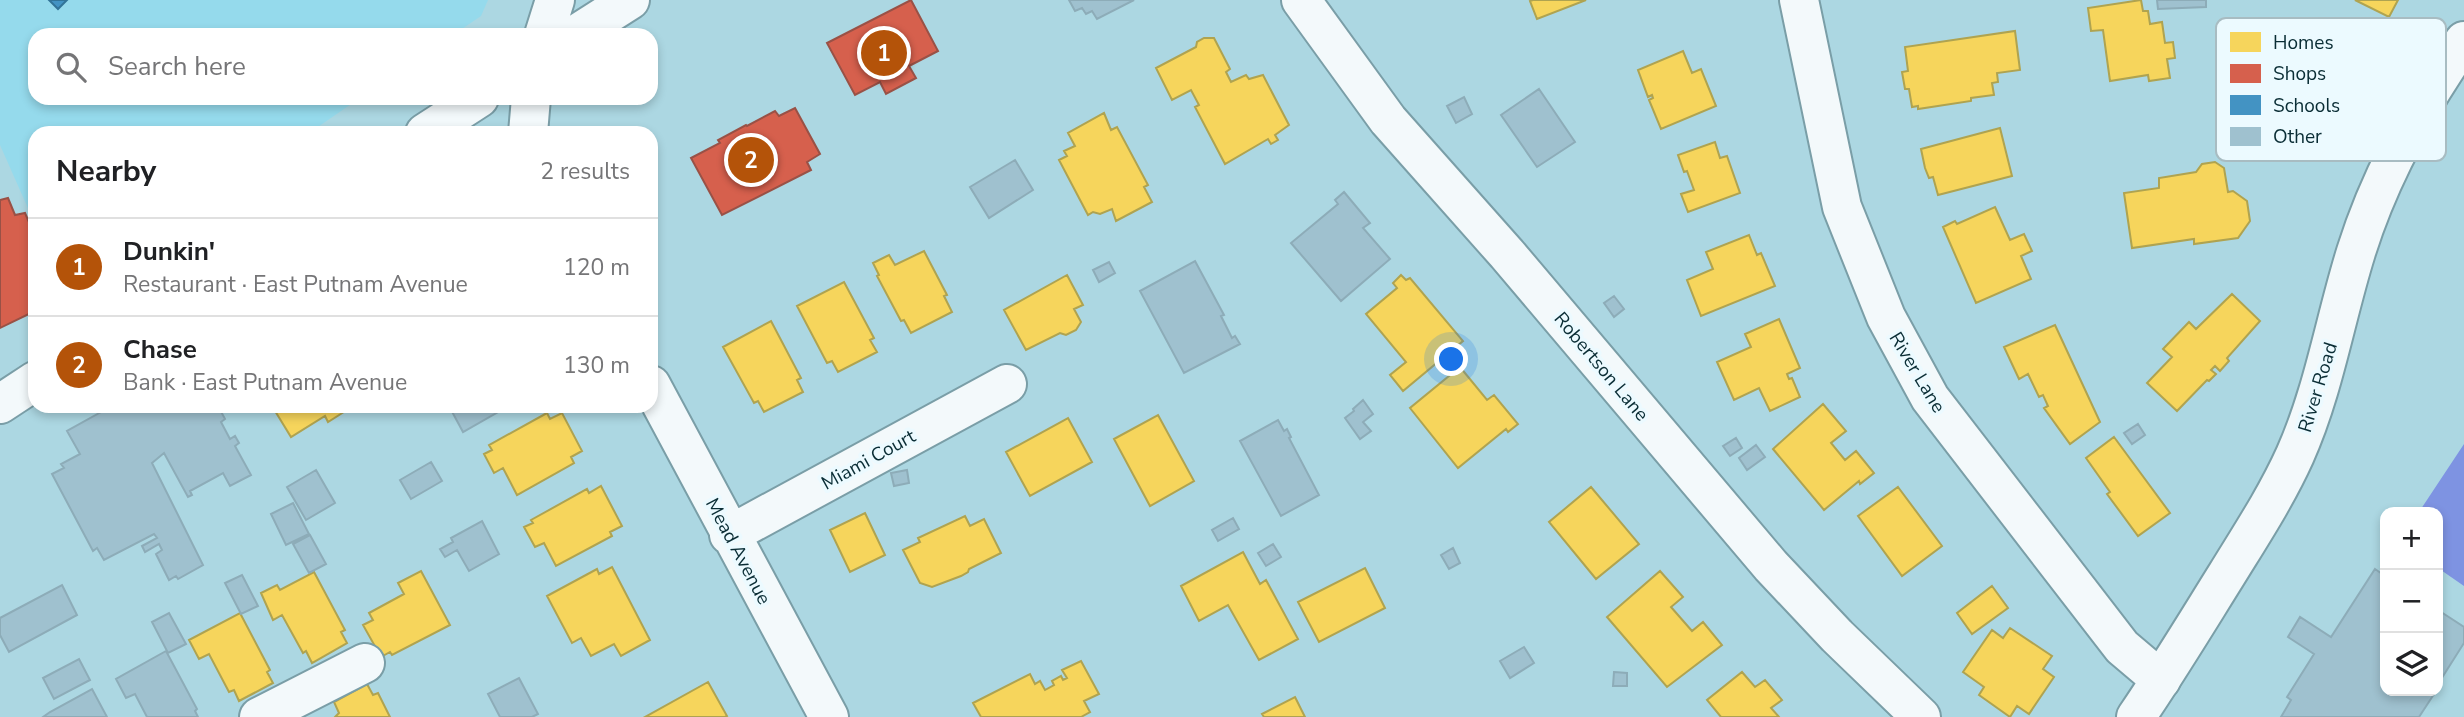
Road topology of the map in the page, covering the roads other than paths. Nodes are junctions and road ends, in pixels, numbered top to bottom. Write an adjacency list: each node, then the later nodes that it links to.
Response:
1 (555, 0): 5 (street)
2 (630, 0): 6 (street)
3 (1301, 0): 23 (street, Robertson Lane)
4 (1800, 0): 20 (street, River Lane)
5 (546, 28)
6 (586, 28)
7 (2464, 41): 8 (street, River Road)
8 (2446, 67)
9 (468, 105): 11 (street)
10 (530, 105): 12 (street)
11 (436, 126)
12 (529, 126)
13 (2393, 161): 20 (street, River Road)
14 (1007, 384): 18 (street, Miami Court)
15 (28, 386): 17 (street)
16 (658, 398): 18 (street, Mead Avenue)
17 (0, 404)
18 (729, 535): 22 (street, Mead Avenue)
19 (365, 663): 21 (street)
20 (2161, 680): 24 (street, River Road)
21 (259, 717)
22 (829, 717)
23 (1921, 717)
24 (2136, 717)

